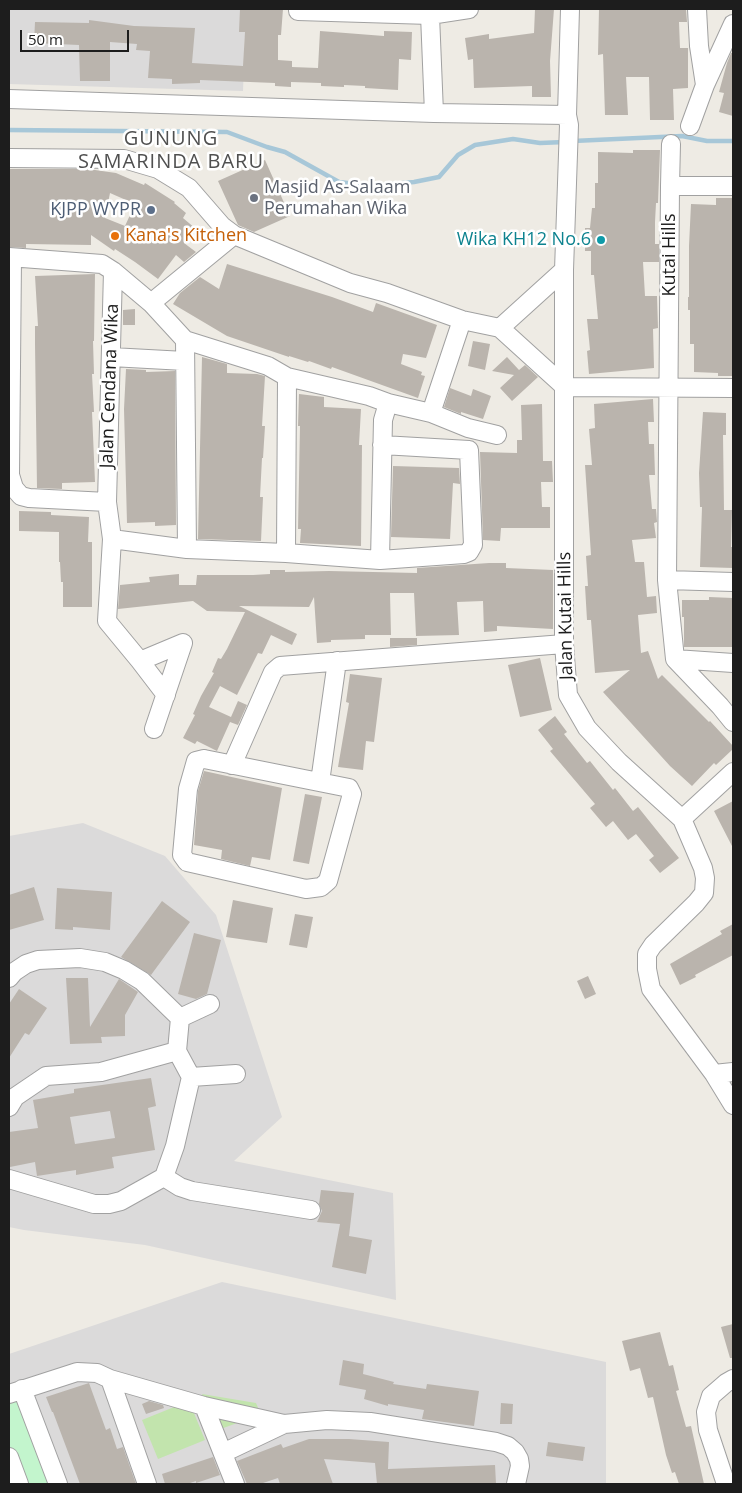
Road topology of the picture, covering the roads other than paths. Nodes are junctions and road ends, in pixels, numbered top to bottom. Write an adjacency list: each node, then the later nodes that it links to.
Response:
1 (298, 9): 5 (street)
2 (469, 9): 5 (street)
3 (570, 9): 10 (street)
4 (697, 9): 7 (street)
5 (430, 12): 9 (street)
6 (733, 24): 7 (street)
7 (706, 85): 11 (street)
8 (9, 99): 9 (street)
9 (434, 113): 10 (street)
10 (568, 120): 18 (street, Jalan Kutai Hills)
11 (690, 126)
12 (671, 144): 14 (street, Kutai Hills)
13 (9, 158): 16 (street)
14 (670, 186): 15 (street); 28 (street, Kutai Hills)
15 (733, 186)
16 (234, 235): 20 (street); 21 (street)
17 (11, 258): 19 (street, Jalan Cendana Wika); 36 (street, Jalan Cendana Wika)
18 (564, 270): 22 (street); 27 (street, Jalan Kutai Hills)
19 (113, 271): 20 (street, Jalan Cendana Wika); 24 (street, Jalan Cendana Wika)
20 (151, 303): 23 (street, Jalan Cendana Wika)
21 (462, 320): 22 (street); 31 (street)
22 (500, 328): 27 (street)
23 (185, 340): 25 (street); 26 (street)
24 (111, 358): 25 (street); 36 (street, Jalan Cendana Wika)
25 (185, 361): 38 (street)
26 (287, 378): 30 (street); 39 (street)
27 (565, 387): 28 (street); 43 (street, Jalan Kutai Hills)
28 (669, 388): 29 (street); 41 (street, Kutai Hills)
29 (733, 388)
30 (388, 403): 31 (street); 34 (street)
31 (432, 413): 32 (street)
32 (468, 428): 33 (street); 35 (street)
33 (497, 436)
34 (382, 445): 35 (street); 40 (street)
35 (469, 450): 40 (street)
36 (107, 502): 37 (street, Jalan Cendana Wika)
37 (112, 539): 38 (street); 45 (street, Jalan Cendana Wika)
38 (187, 548): 39 (street)
39 (286, 553): 40 (street)
40 (380, 560)
41 (667, 580): 42 (street); 44 (street, Kutai Hills)
42 (733, 582)
43 (564, 644): 46 (street); 54 (street, Jalan Kutai Hills)
44 (675, 659): 47 (street); 49 (street)
45 (140, 661): 48 (street, Jalan Cendana Wika); 48 (street)
46 (337, 661): 51 (street); 53 (street)
47 (733, 662)
48 (166, 695): 50 (street)
49 (733, 722)
50 (154, 729)
51 (232, 765): 53 (street); 53 (street)
52 (733, 772): 54 (street)
53 (320, 782)
54 (682, 819): 61 (street, Jalan Kutai Hills)
55 (9, 978): 57 (street)
56 (210, 1004): 57 (street)
57 (180, 1018): 58 (street)
58 (177, 1051): 62 (street); 64 (street)
59 (733, 1072): 61 (street)
60 (236, 1074): 62 (street)
61 (714, 1074): 63 (street, Jalan Kutai Hills)
62 (191, 1076): 65 (street)
63 (733, 1105)
64 (9, 1107)
65 (164, 1177): 66 (street); 67 (street)
66 (9, 1179)
67 (311, 1210)
68 (110, 1379): 70 (street); 71 (street); 77 (street)
69 (733, 1379): 80 (street)
70 (16, 1391): 76 (street)
71 (204, 1406): 72 (street); 73 (street)
72 (284, 1424): 73 (street); 79 (street)
73 (223, 1453): 78 (street)
74 (9, 1457): 75 (street)
75 (19, 1484)
76 (58, 1484)
77 (147, 1484)
78 (235, 1484)
79 (516, 1484)
80 (726, 1484)

